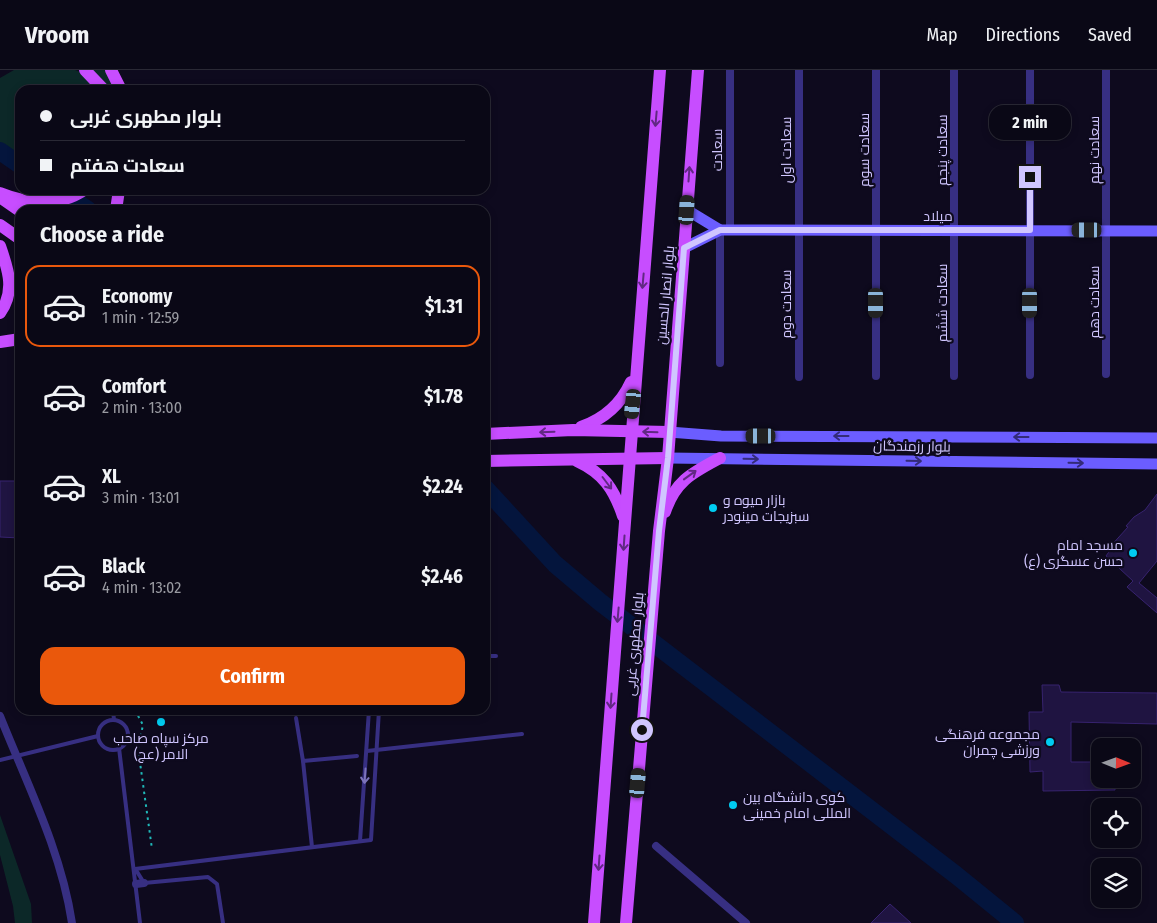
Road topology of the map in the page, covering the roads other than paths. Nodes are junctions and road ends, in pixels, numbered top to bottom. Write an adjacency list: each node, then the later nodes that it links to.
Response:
1 (85, 70): 11 (main road)
2 (111, 70): 12 (main road)
3 (660, 70): 32 (main road, بلوار انصار الحسین, one-way to 32)
4 (698, 70): 17 (main road, بلوار انصار الحسین, one-way to 4)
5 (730, 70): 19 (street, سعادت)
6 (799, 70): 20 (street, سعادت اول)
7 (876, 70): 21 (street, سعادت سوم)
8 (954, 70): 22 (street, سعادت پنجم)
9 (1030, 70): 23 (street)
10 (1106, 70): 24 (street, سعادت نهم)
11 (99, 85)
12 (118, 85)
13 (0, 192): 14 (main road)
14 (72, 195)
15 (0, 197): 16 (main road)
16 (15, 207)
17 (687, 210): 19 (main road); 28 (main road, بلوار انصار الحسین)
18 (0, 225): 26 (main road)
19 (725, 230): 20 (main road, میلاد); 28 (main road); 33 (street, سعادت)
20 (798, 230): 21 (main road, میلاد); 38 (street, سعادت دوم)
21 (876, 230): 22 (main road, میلاد); 36 (street, سعادت سوم)
22 (954, 230): 23 (main road, میلاد); 37 (street, سعادت ششم)
23 (1030, 230): 24 (main road, میلاد); 35 (street)
24 (1106, 230): 25 (main road, میلاد); 34 (street, سعادت دهم)
25 (1157, 231)
26 (15, 236)
27 (0, 246): 29 (main road)
28 (684, 248): 41 (main road, بلوار انصار الحسین)
29 (0, 313)
30 (15, 340): 31 (main road)
31 (0, 342)
32 (637, 363): 39 (main road); 40 (main road, بلوار انصار الحسین)
33 (720, 363)
34 (1106, 374)
35 (1030, 375)
36 (876, 376)
37 (954, 376)
38 (798, 377)
39 (573, 430): 40 (main road); 42 (main road, one-way to 42)
40 (630, 431): 41 (main road, one-way to 40); 47 (main road, بلوار انصار الحسین)
41 (669, 432): 43 (main road, بلوار رزمندگان, one-way to 41); 44 (main road, بلوار انصار الحسین)
42 (490, 434)
43 (1157, 438)
44 (668, 458): 45 (main road, بلوار رزمندگان); 47 (main road); 51 (main road, بلوار مطهری غربی)
45 (720, 458): 49 (main road, بلوار رزمندگان, one-way to 49); 51 (main road, one-way to 45)
46 (572, 459): 47 (main road); 48 (main road); 50 (main road, one-way to 50)
47 (629, 459): 50 (main road, بلوار مطهری غربی)
48 (490, 461)
49 (1157, 464)
50 (625, 523): 77 (main road, بلوار مطهری غربی, one-way to 77)
51 (659, 531): 78 (main road, بلوار مطهری غربی)
52 (490, 656): 53 (lane)
53 (496, 656)
54 (114, 715): 59 (lane)
55 (369, 715): 63 (lane)
56 (379, 715): 64 (lane)
57 (0, 716): 66 (street)
58 (296, 718): 68 (lane)
59 (114, 720): 61 (lane); 62 (lane)
60 (522, 734): 64 (lane)
61 (98, 736): 62 (lane); 66 (lane)
62 (119, 748): 72 (lane)
63 (367, 751): 64 (lane); 69 (lane, one-way to 69)
64 (376, 752): 69 (lane)
65 (357, 756): 68 (lane)
66 (16, 757): 67 (lane); 74 (street)
67 (0, 761)
68 (303, 762): 71 (lane)
69 (360, 841): 71 (lane)
70 (656, 846): 79 (street)
71 (312, 847): 72 (lane)
72 (135, 868): 73 (lane); 73 (lane)
73 (140, 884): 75 (lane); 76 (lane)
74 (72, 923)
75 (140, 923)
76 (222, 923)
77 (594, 923)
78 (626, 923)
79 (746, 923)

